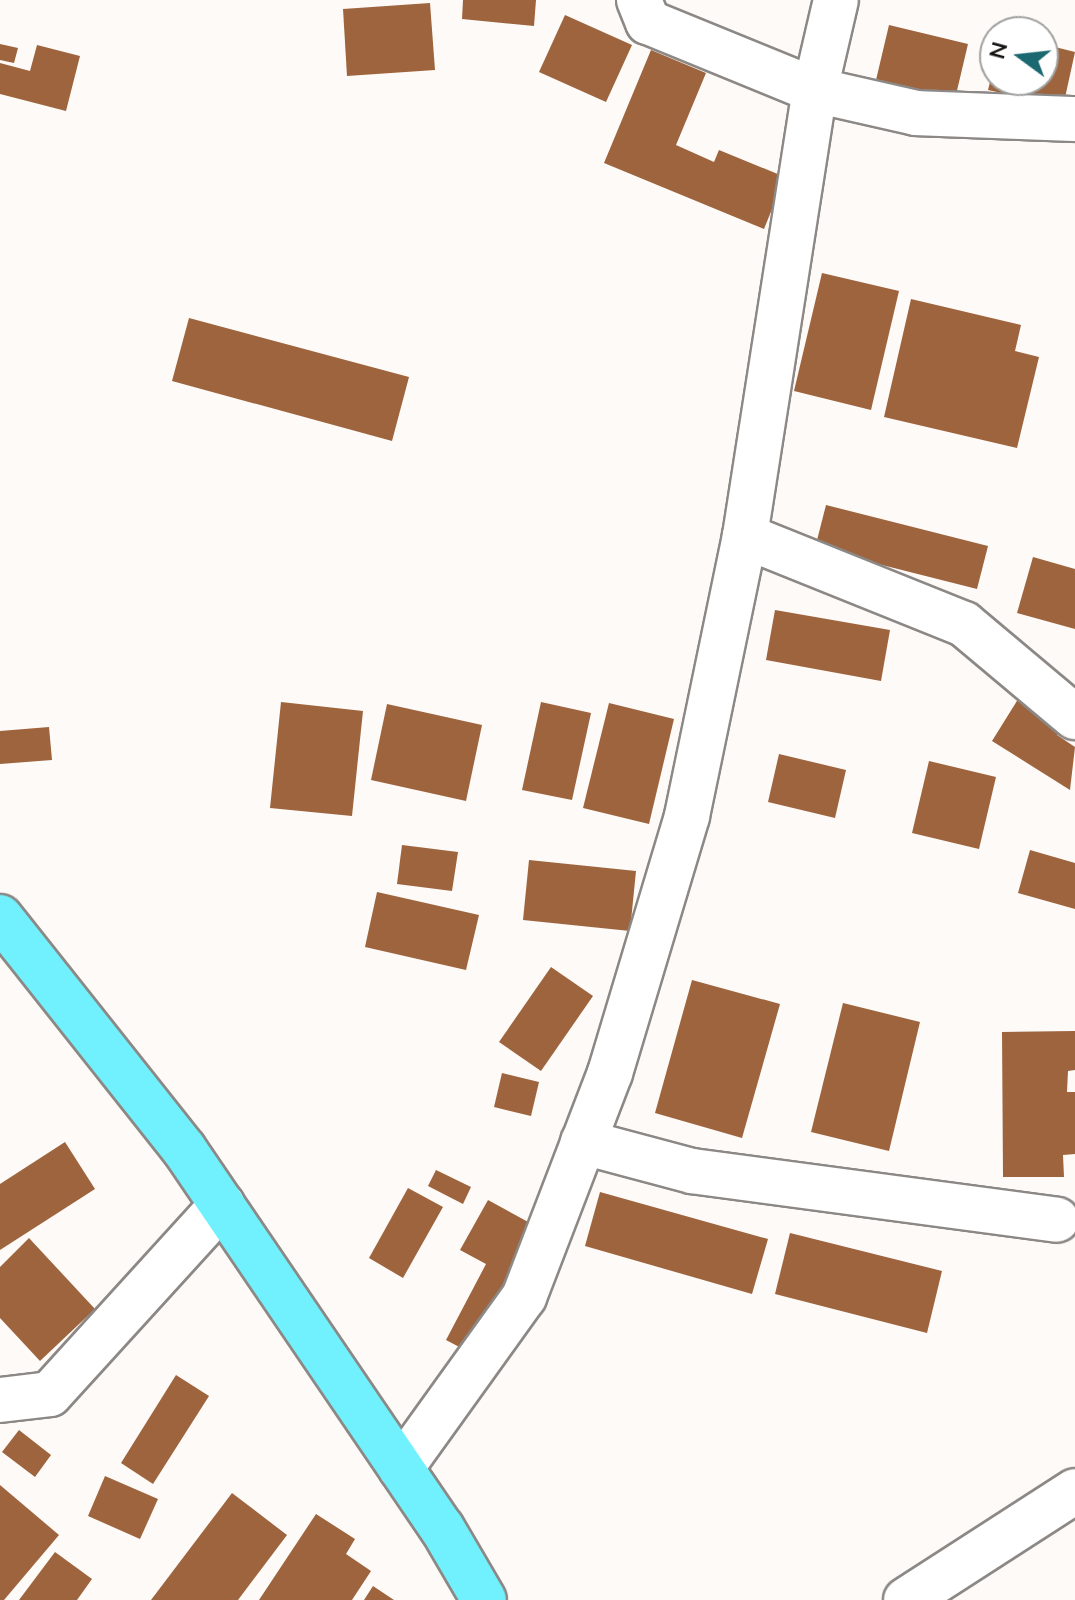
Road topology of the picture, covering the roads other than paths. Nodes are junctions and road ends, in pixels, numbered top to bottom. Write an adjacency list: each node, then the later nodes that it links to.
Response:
1 (639, 0): 3 (street)
2 (836, 0): 3 (street)
3 (815, 90): 4 (street); 5 (street)
4 (1075, 119)
5 (745, 536): 6 (street); 8 (street)
6 (1075, 717)
7 (0, 919): 9 (main road)
8 (583, 1142): 10 (street); 12 (street)
9 (222, 1205): 11 (street); 12 (main road)
10 (1057, 1220)
11 (0, 1400)
12 (401, 1468): 14 (main road)
13 (1075, 1491): 15 (street)
14 (484, 1600)
15 (906, 1600)

